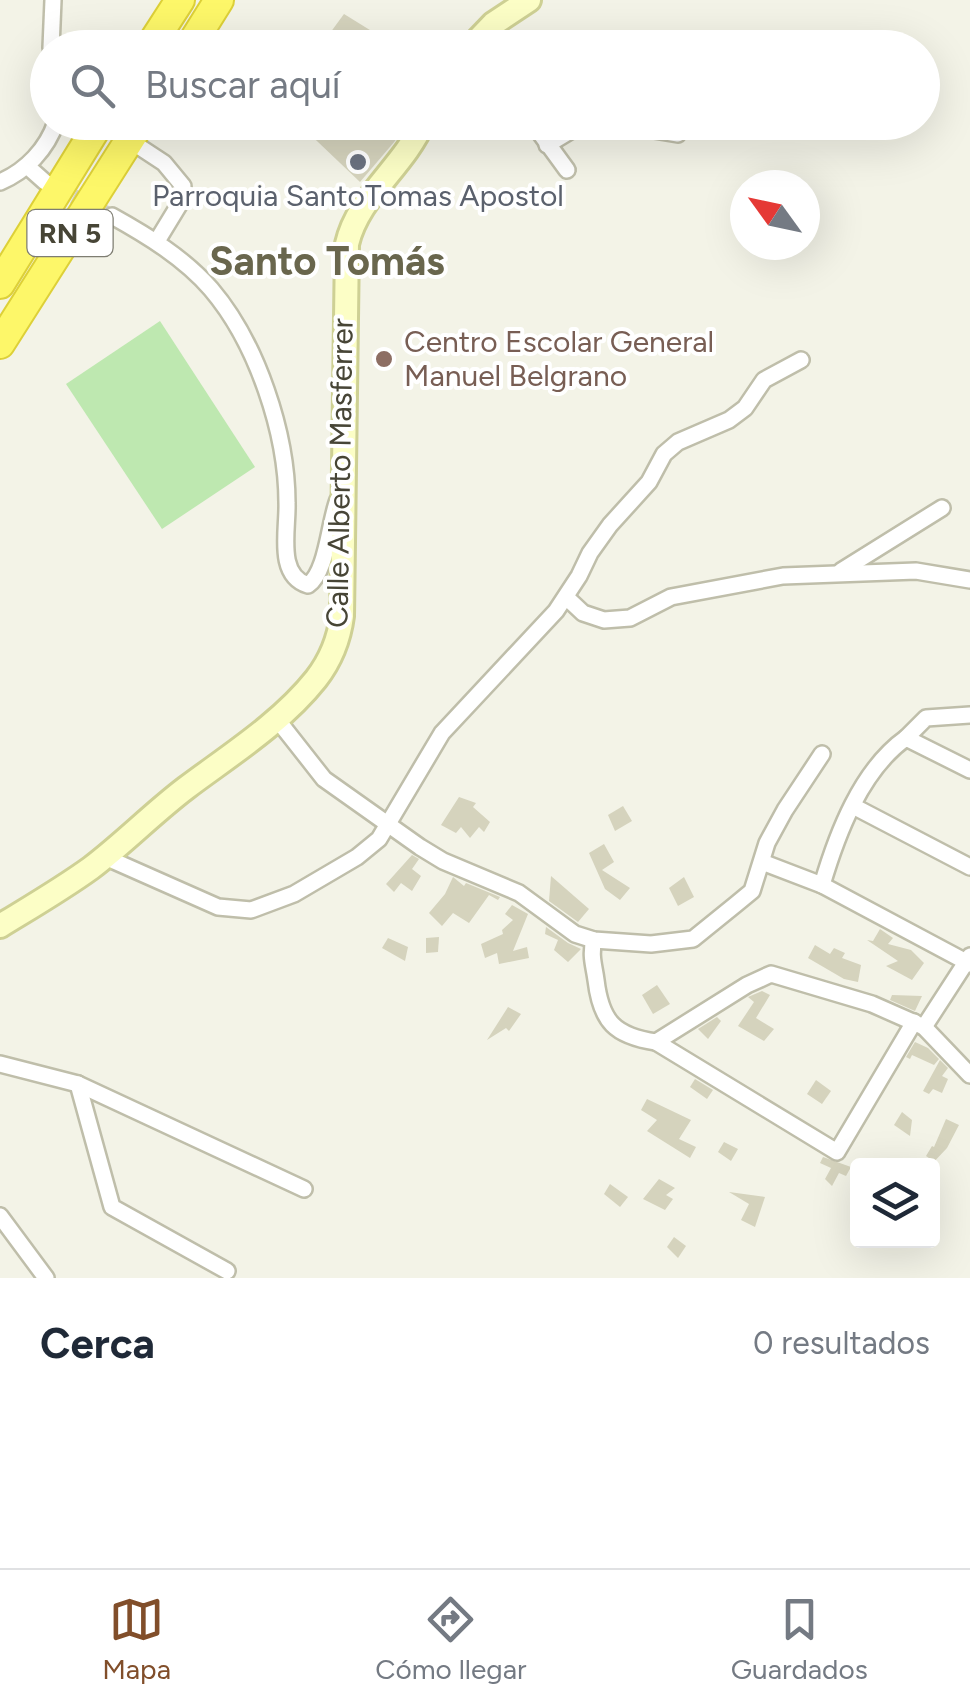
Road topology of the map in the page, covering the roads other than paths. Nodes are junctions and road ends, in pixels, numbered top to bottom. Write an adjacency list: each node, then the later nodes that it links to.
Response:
1 (54, 0): 5 (street)
2 (180, 0): 6 (highway)
3 (220, 0): 7 (highway)
4 (529, 0): 8 (main road)
5 (52, 30)
6 (161, 30)
7 (201, 30)
8 (488, 30)
9 (48, 140): 17 (street)
10 (89, 140): 23 (highway, RN 5)
11 (129, 140): 24 (highway, RN 5)
12 (143, 140): 22 (street)
13 (416, 140): 26 (main road, Calle Alberto Masferrer)
14 (544, 140): 16 (street)
15 (555, 140): 16 (street)
16 (547, 145): 18 (street)
17 (27, 166): 19 (street); 20 (street)
18 (566, 170)
19 (0, 182)
20 (45, 182)
21 (112, 216): 22 (street)
22 (157, 241): 26 (street)
23 (0, 284)
24 (0, 344)
25 (800, 360): 30 (street)
26 (345, 482): 32 (main road, Calle Alberto Masferrer)
27 (942, 508): 28 (street)
28 (837, 573): 29 (street); 30 (street)
29 (970, 580)
30 (566, 597): 37 (street)
31 (970, 714): 33 (street)
32 (276, 718): 37 (street); 38 (main road, Calle Alberto Masferrer)
33 (906, 738): 35 (street); 36 (street)
34 (822, 754): 39 (street)
35 (970, 770)
36 (853, 806): 40 (street); 41 (street)
37 (388, 824): 38 (street); 43 (street)
38 (105, 857): 42 (main road, Calle Alberto Masferrer)
39 (762, 862): 41 (street); 43 (street)
40 (970, 868)
41 (822, 885): 44 (street)
42 (0, 926)
43 (594, 940): 46 (street)
44 (969, 961): 45 (street)
45 (919, 1024): 46 (street); 46 (street); 48 (street)
46 (656, 1042)
47 (0, 1064): 49 (street)
48 (970, 1075)
49 (78, 1084): 50 (street); 52 (street)
50 (304, 1189)
51 (0, 1216): 53 (street)
52 (227, 1271)
53 (46, 1278)

